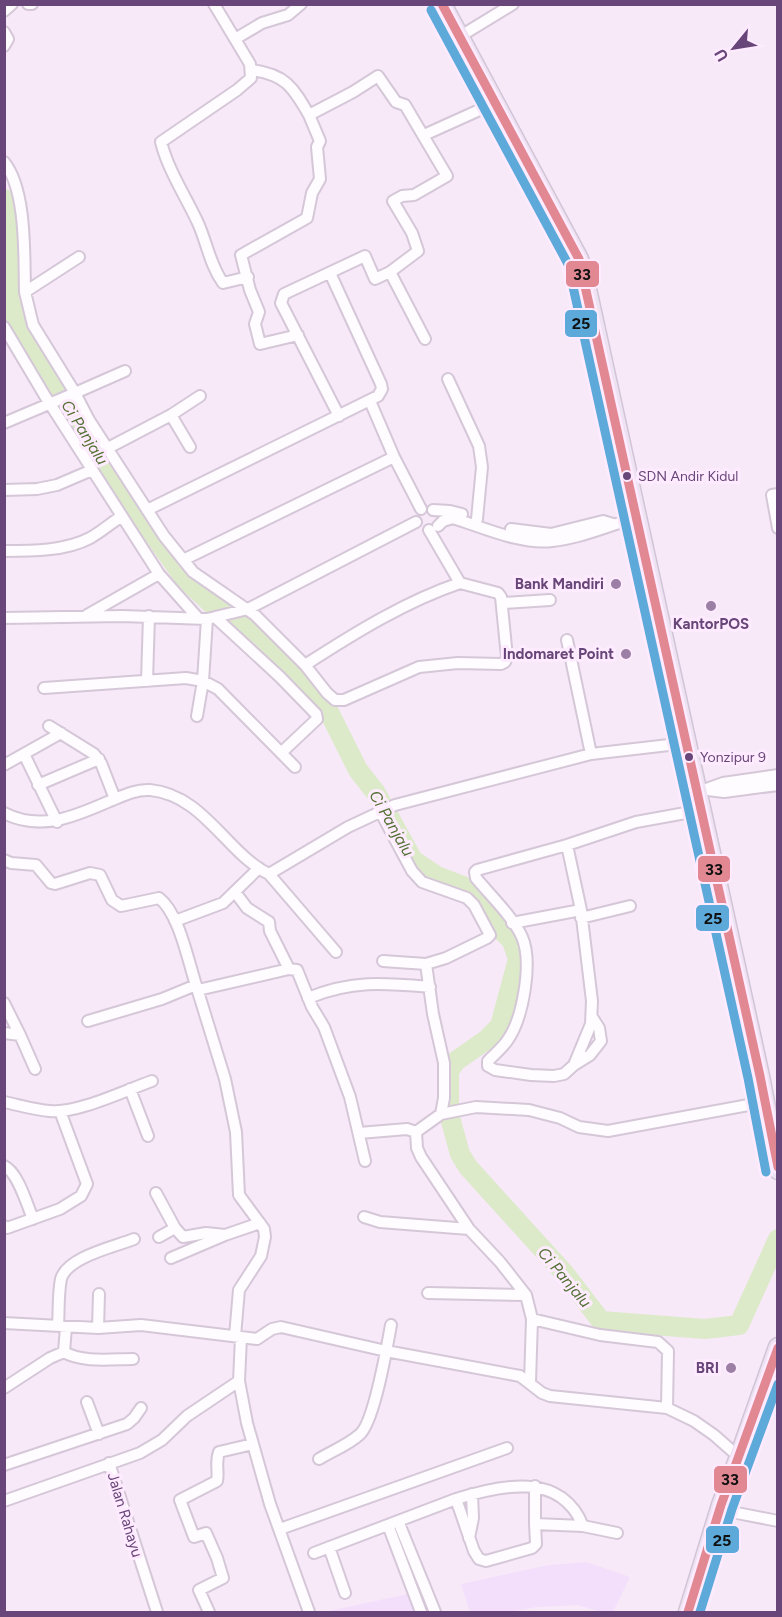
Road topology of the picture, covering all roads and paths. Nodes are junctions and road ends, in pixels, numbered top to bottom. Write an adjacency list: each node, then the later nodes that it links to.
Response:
1 (12, 4): 6 (street)
2 (214, 4): 9 (street)
3 (301, 4): 9 (street)
4 (442, 4): 8 (highway)
5 (513, 4): 8 (street)
6 (4, 11)
7 (4, 32): 10 (street)
8 (459, 37): 12 (highway)
9 (235, 39): 11 (street)
10 (4, 46)
11 (251, 70): 13 (street); 19 (street)
12 (495, 103): 14 (street); 43 (highway)
13 (309, 115): 14 (street); 19 (street)
14 (424, 135): 17 (street)
15 (4, 162): 20 (street)
16 (79, 257): 20 (street)
17 (390, 272): 18 (street); 23 (street)
18 (330, 273): 22 (street); 28 (street)
19 (248, 277): 22 (street)
20 (25, 292): 26 (street)
21 (4, 327): 29 (street)
22 (298, 336): 31 (street)
23 (425, 339)
24 (125, 371): 26 (street)
25 (448, 379): 45 (street)
26 (72, 394): 29 (street); 34 (street)
27 (200, 396): 30 (street)
28 (370, 402): 31 (street); 35 (street)
29 (54, 403): 32 (street); 36 (street)
30 (171, 415): 33 (street); 34 (street)
31 (339, 416): 40 (street)
32 (4, 423)
33 (190, 447)
34 (108, 448): 40 (street)
35 (394, 458): 39 (street); 49 (street)
36 (92, 470): 37 (street); 42 (street)
37 (4, 490)
38 (777, 494): 47 (street)
39 (421, 509): 41 (street); 44 (street)
40 (147, 510): 49 (street)
41 (433, 510): 45 (street); 46 (street)
42 (122, 516): 48 (street); 50 (street)
43 (637, 518): 45 (street); 67 (highway)
44 (416, 522): 46 (street); 54 (street)
45 (476, 522): 46 (street)
46 (433, 528): 51 (street)
47 (777, 528)
48 (4, 551)
49 (183, 560): 54 (street)
50 (159, 574): 55 (street); 57 (street)
51 (460, 583): 53 (street); 60 (street)
52 (550, 600): 53 (street)
53 (503, 603): 60 (street)
54 (244, 611): 57 (street); 60 (street)
55 (84, 616): 56 (street); 58 (street)
56 (149, 616): 57 (street); 61 (street)
57 (211, 617): 62 (street); 68 (street)
58 (4, 618)
59 (567, 640): 70 (street)
60 (305, 665)
61 (147, 681): 62 (street); 63 (street)
62 (203, 681): 64 (street); 68 (street)
63 (44, 688)
64 (196, 716)
65 (49, 726): 66 (street)
66 (61, 733): 69 (street); 71 (street)
67 (686, 742): 70 (street); 78 (highway)
68 (282, 752): 73 (street)
69 (24, 754): 72 (street); 76 (street)
70 (591, 754): 80 (street)
71 (99, 759): 76 (street); 79 (street)
72 (4, 765)
73 (295, 767)
74 (777, 775): 75 (street)
75 (760, 782): 77 (street); 78 (street)
76 (38, 785): 82 (street)
77 (777, 785)
78 (702, 797): 83 (street); 108 (highway)
79 (115, 799): 82 (street); 85 (street)
80 (381, 811): 85 (street); 93 (street)
81 (4, 813): 82 (street)
82 (57, 822)
83 (567, 845): 88 (street); 90 (street)
84 (4, 860): 89 (street)
85 (264, 871): 86 (street); 91 (street)
86 (236, 891): 89 (street); 94 (street)
87 (630, 906): 88 (street)
88 (581, 914): 90 (street); 99 (street)
89 (175, 921): 95 (street)
90 (512, 924): 103 (street)
91 (336, 952)
92 (383, 961): 93 (street)
93 (426, 964): 96 (street)
94 (289, 969): 95 (street); 97 (street)
95 (197, 987): 100 (street); 120 (street)
96 (430, 987): 97 (street); 110 (street)
97 (308, 998): 112 (street)
98 (4, 1003): 102 (street)
99 (591, 1017): 103 (street); 103 (street)
100 (88, 1021)
101 (4, 1033): 102 (street)
102 (20, 1035): 104 (street)
103 (574, 1065)
104 (35, 1069)
105 (152, 1081): 106 (street)
106 (130, 1089): 109 (street); 113 (street)
107 (4, 1102): 109 (street)
108 (765, 1102): 110 (street); 116 (highway)
109 (60, 1111): 119 (street)
110 (442, 1114): 111 (street)
111 (417, 1132): 112 (street); 123 (street)
112 (359, 1133): 114 (street)
113 (148, 1136)
114 (365, 1161)
115 (4, 1166): 119 (street)
116 (777, 1170)
117 (156, 1193): 122 (street)
118 (364, 1217): 123 (street)
119 (33, 1219): 121 (street)
120 (260, 1223): 124 (street); 136 (street)
121 (4, 1226)
122 (175, 1228): 124 (street); 125 (street)
123 (470, 1229): 130 (street)
124 (225, 1235): 127 (street)
125 (159, 1237)
126 (134, 1239): 134 (street)
127 (171, 1258)
128 (428, 1293): 130 (street)
129 (99, 1294): 135 (street)
130 (526, 1295): 131 (street)
131 (532, 1319): 142 (street); 146 (street)
132 (4, 1323): 134 (street)
133 (391, 1325): 138 (street)
134 (62, 1326): 135 (street); 139 (street)
135 (98, 1328): 136 (street)
136 (238, 1337): 138 (street); 141 (street)
137 (777, 1347): 150 (highway)
138 (386, 1351): 142 (street); 151 (street)
139 (64, 1352): 140 (street); 143 (street)
140 (133, 1359)
141 (239, 1381): 148 (street); 152 (street, Jalan Rahayu)
142 (530, 1382): 146 (street)
143 (4, 1388)
144 (87, 1402): 147 (street)
145 (141, 1408): 147 (street)
146 (667, 1408): 150 (street)
147 (99, 1434): 153 (street)
148 (253, 1444): 163 (street); 171 (street)
149 (507, 1448): 163 (street)
150 (739, 1457): 158 (highway)
151 (319, 1459)
152 (109, 1464): 157 (street); 170 (street, Jalan Rahayu)
153 (4, 1465)
154 (535, 1486): 155 (street); 161 (street); 162 (street)
155 (472, 1494): 156 (street); 165 (street)
156 (456, 1499): 160 (street); 165 (street)
157 (4, 1501)
158 (720, 1505): 159 (street); 175 (highway)
159 (777, 1521)
160 (393, 1523): 166 (street); 168 (street)
161 (536, 1524): 162 (street); 165 (street)
162 (583, 1526): 164 (street)
163 (280, 1529): 172 (street)
164 (618, 1533)
165 (469, 1538)
166 (329, 1547): 167 (street); 169 (street)
167 (314, 1553)
168 (413, 1573): 173 (street); 174 (street)
169 (345, 1593)
170 (157, 1612)
171 (209, 1612)
172 (309, 1612)
173 (421, 1612)
174 (435, 1612)
175 (688, 1612)

